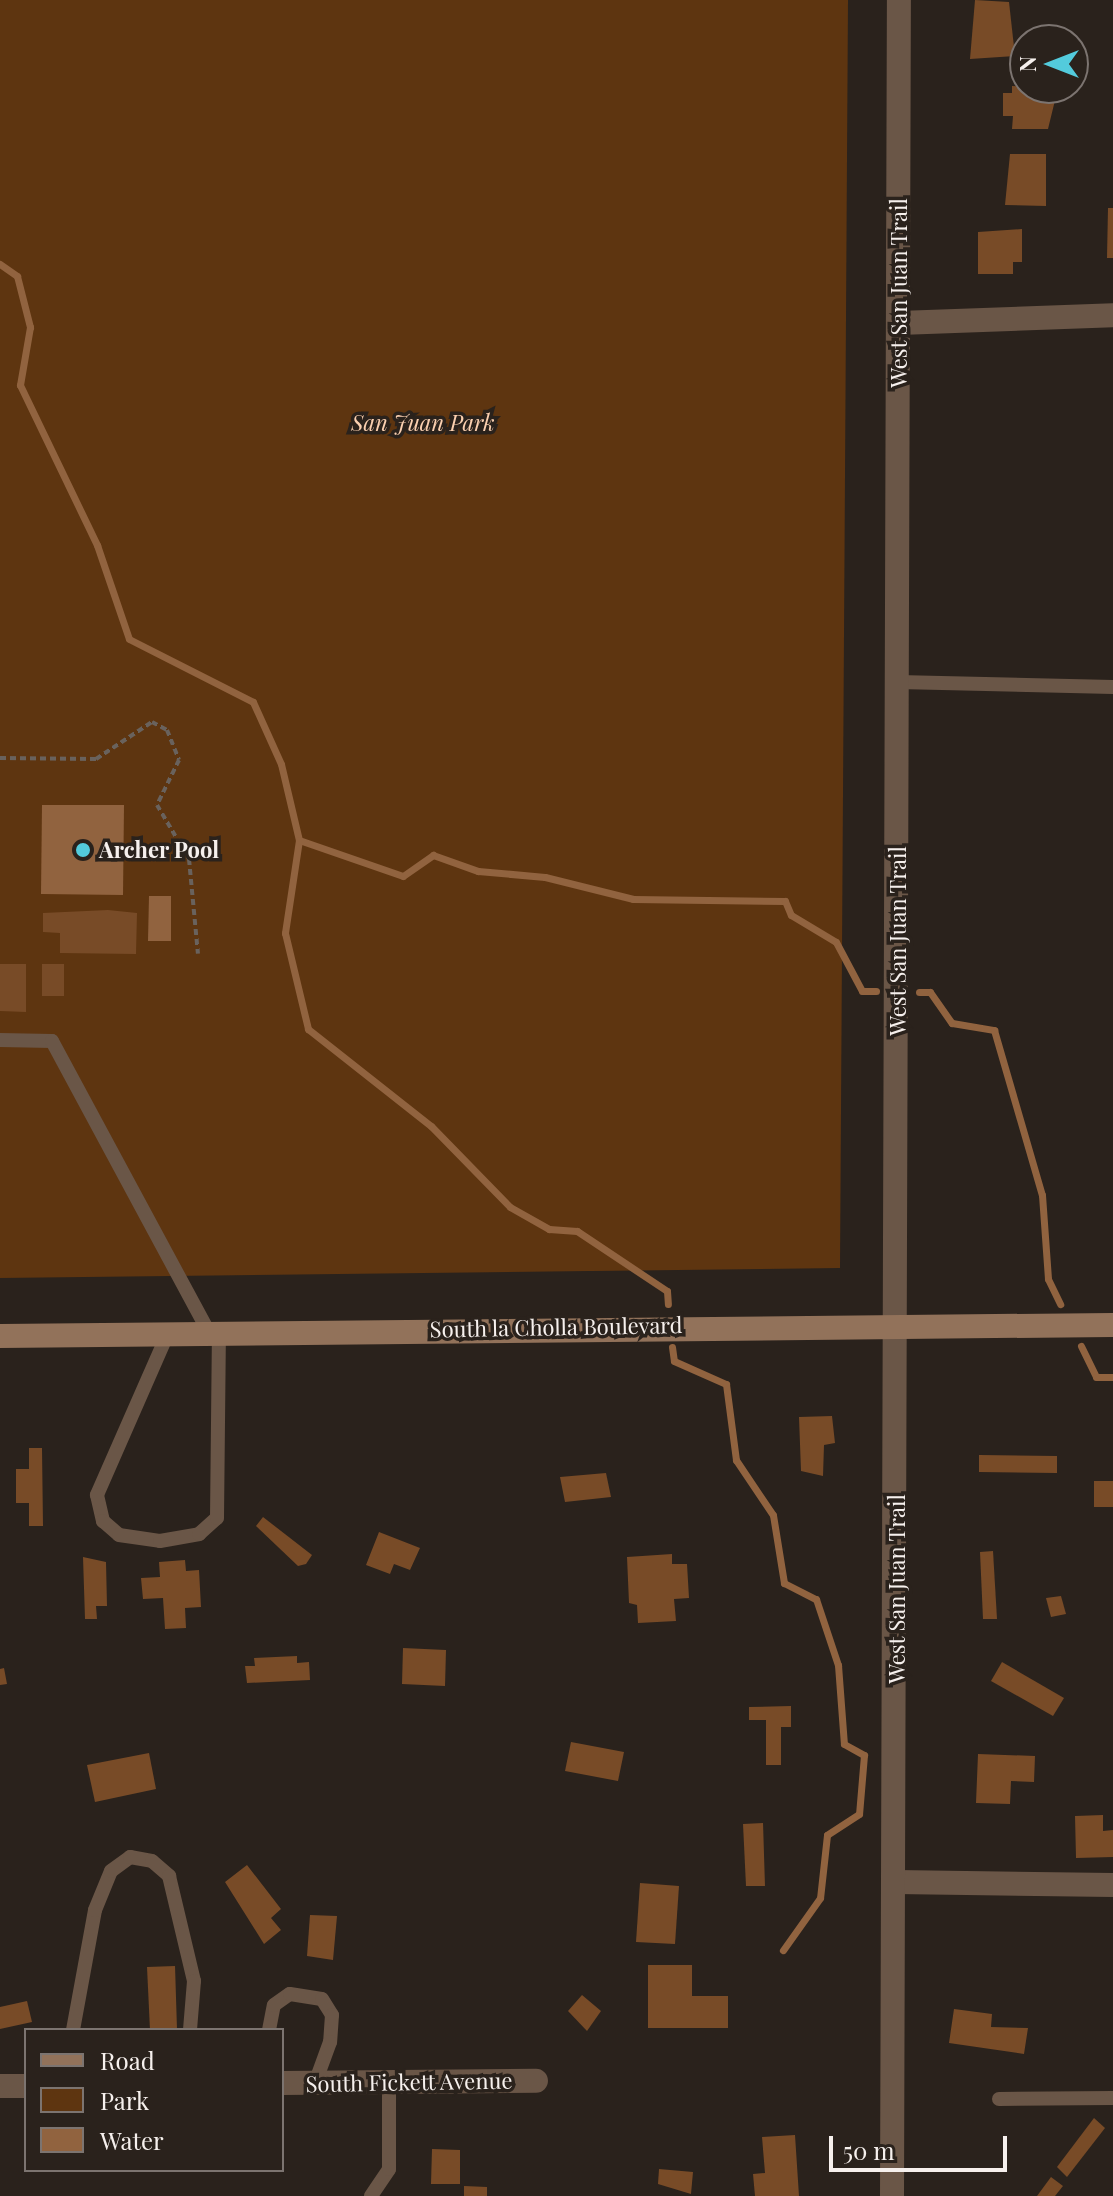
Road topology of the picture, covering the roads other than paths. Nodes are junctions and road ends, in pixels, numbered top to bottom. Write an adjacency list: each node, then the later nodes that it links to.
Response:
1 (899, 0): 3 (street, West San Juan Trail)
2 (1113, 315): 3 (street)
3 (899, 323): 4 (street, West San Juan Trail)
4 (898, 682): 5 (lane); 7 (street, West San Juan Trail)
5 (1113, 687)
6 (0, 1040): 9 (lane)
7 (897, 1323): 8 (main road, South la Cholla Boulevard); 9 (main road, South la Cholla Boulevard); 12 (street, West San Juan Trail)
8 (1113, 1325)
9 (214, 1332): 10 (main road, South la Cholla Boulevard); 10 (lane)
10 (168, 1333): 11 (main road, South la Cholla Boulevard)
11 (0, 1336)
12 (896, 1882): 13 (street); 26 (street, West San Juan Trail)
13 (1113, 1885)
14 (73, 2028): 15 (lane)
15 (190, 2028)
16 (269, 2028): 20 (lane)
17 (536, 2081): 18 (street, South Fickett Avenue)
18 (389, 2082): 20 (street, South Fickett Avenue); 25 (lane)
19 (284, 2083): 20 (street, South Fickett Avenue)
20 (315, 2083)
21 (0, 2086): 22 (street)
22 (24, 2086)
23 (1113, 2098): 24 (lane)
24 (999, 2099)
25 (371, 2196)
26 (892, 2196)

